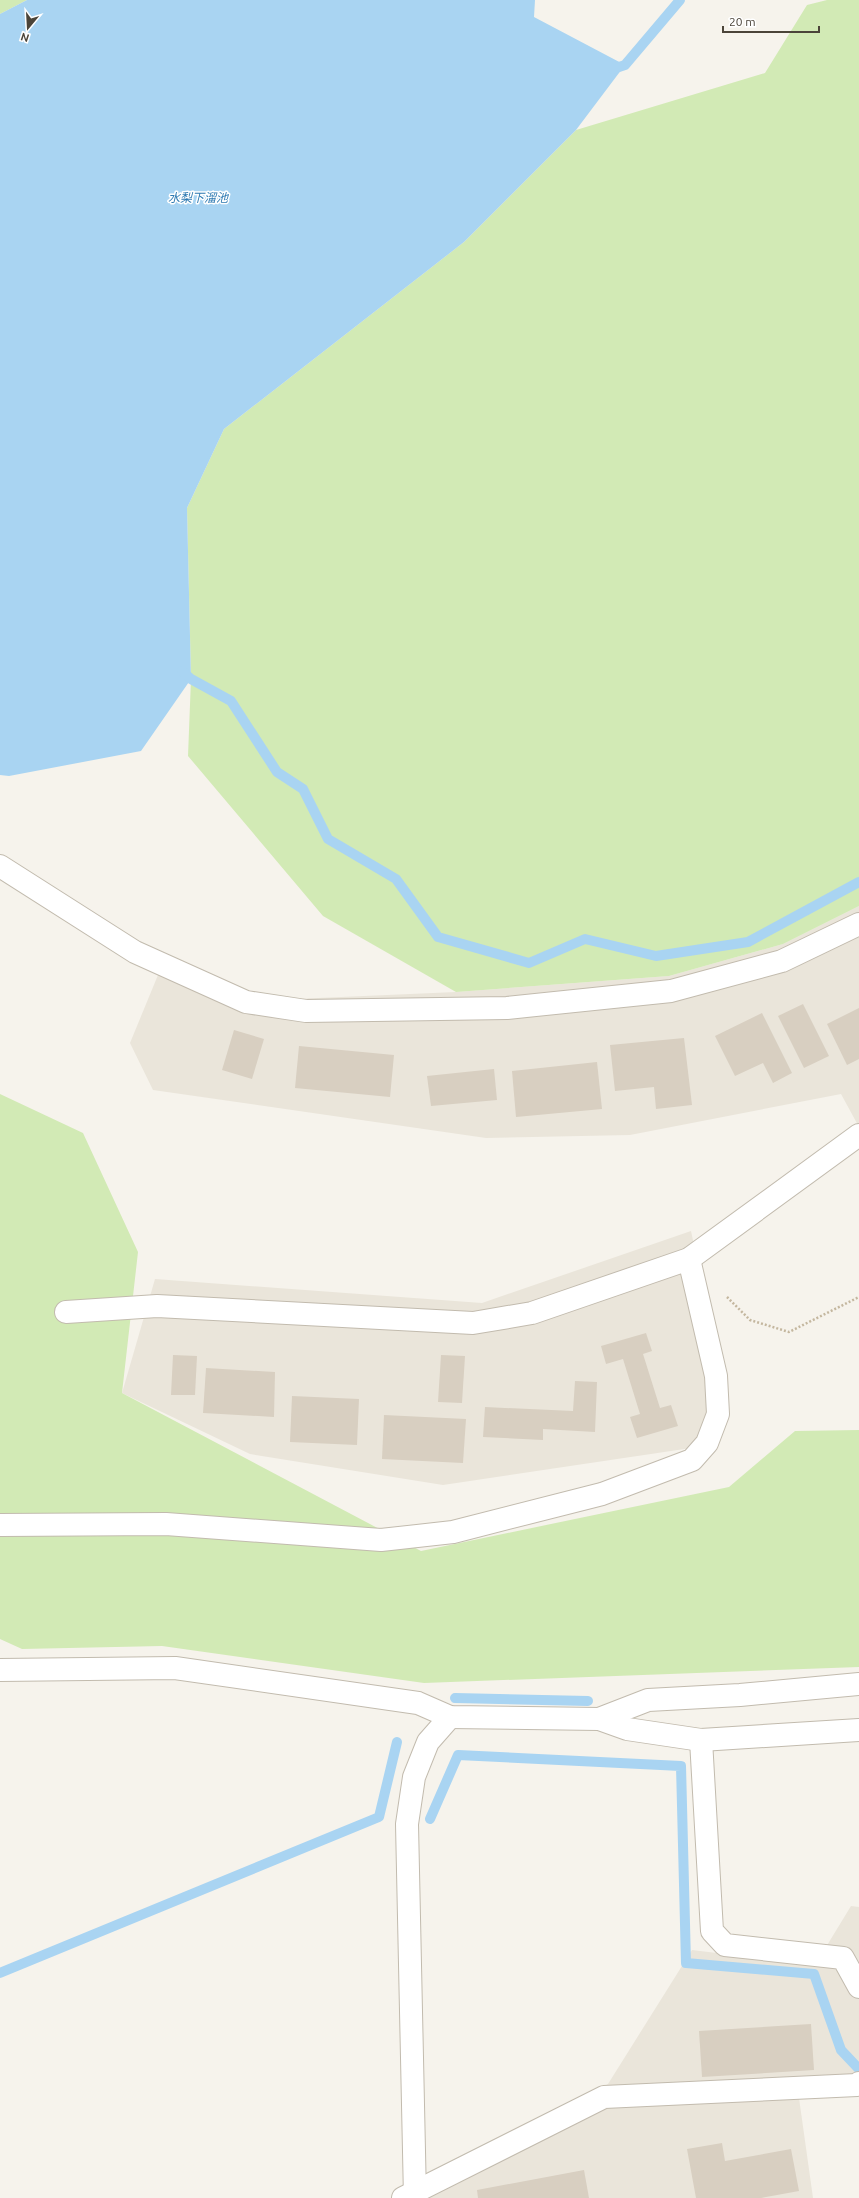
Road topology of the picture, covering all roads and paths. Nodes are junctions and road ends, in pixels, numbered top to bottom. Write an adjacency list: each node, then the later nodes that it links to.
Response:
1 (0, 866): 2 (street)
2 (859, 924)
3 (859, 1135): 4 (street)
4 (689, 1259): 7 (street); 8 (street)
5 (722, 1292): 6 (path)
6 (859, 1298)
7 (66, 1312)
8 (0, 1525)
9 (0, 1670): 11 (street)
10 (859, 1684): 12 (street)
11 (450, 1717): 12 (street); 17 (street)
12 (599, 1719): 14 (street)
13 (859, 1730): 14 (street)
14 (701, 1740): 15 (street)
15 (859, 1987)
16 (858, 2084): 17 (street)
17 (411, 2196)

